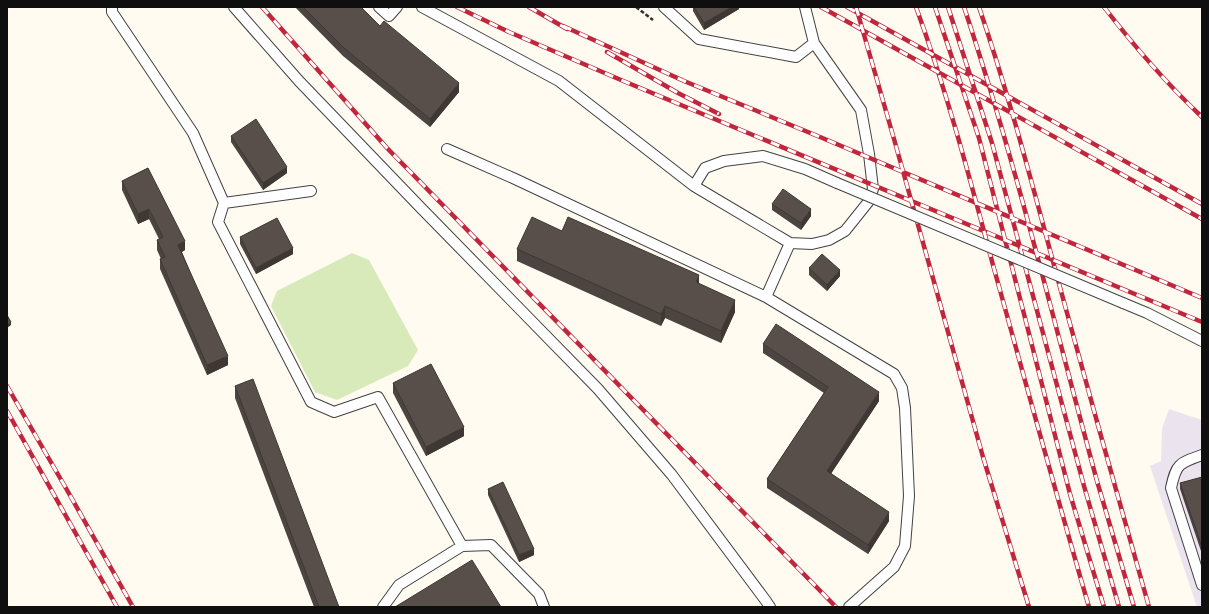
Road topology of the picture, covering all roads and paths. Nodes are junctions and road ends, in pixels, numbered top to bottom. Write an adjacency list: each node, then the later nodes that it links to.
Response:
1 (112, 7): 12 (lane)
2 (234, 7): 21 (lane)
3 (379, 7): 4 (lane)
4 (397, 7)
5 (422, 7): 10 (lane)
6 (664, 7): 8 (lane)
7 (805, 7): 8 (lane)
8 (814, 44): 13 (lane)
9 (447, 150): 14 (lane)
10 (694, 186): 13 (lane); 15 (lane, bridge)
11 (311, 191): 12 (lane)
12 (224, 203): 17 (lane)
13 (790, 243): 14 (lane)
14 (766, 297): 22 (lane)
15 (1202, 341)
16 (1202, 455): 18 (lane)
17 (462, 546): 19 (lane); 20 (lane)
18 (1202, 585)
19 (383, 607)
20 (544, 607)
21 (770, 607)
22 (849, 607)

